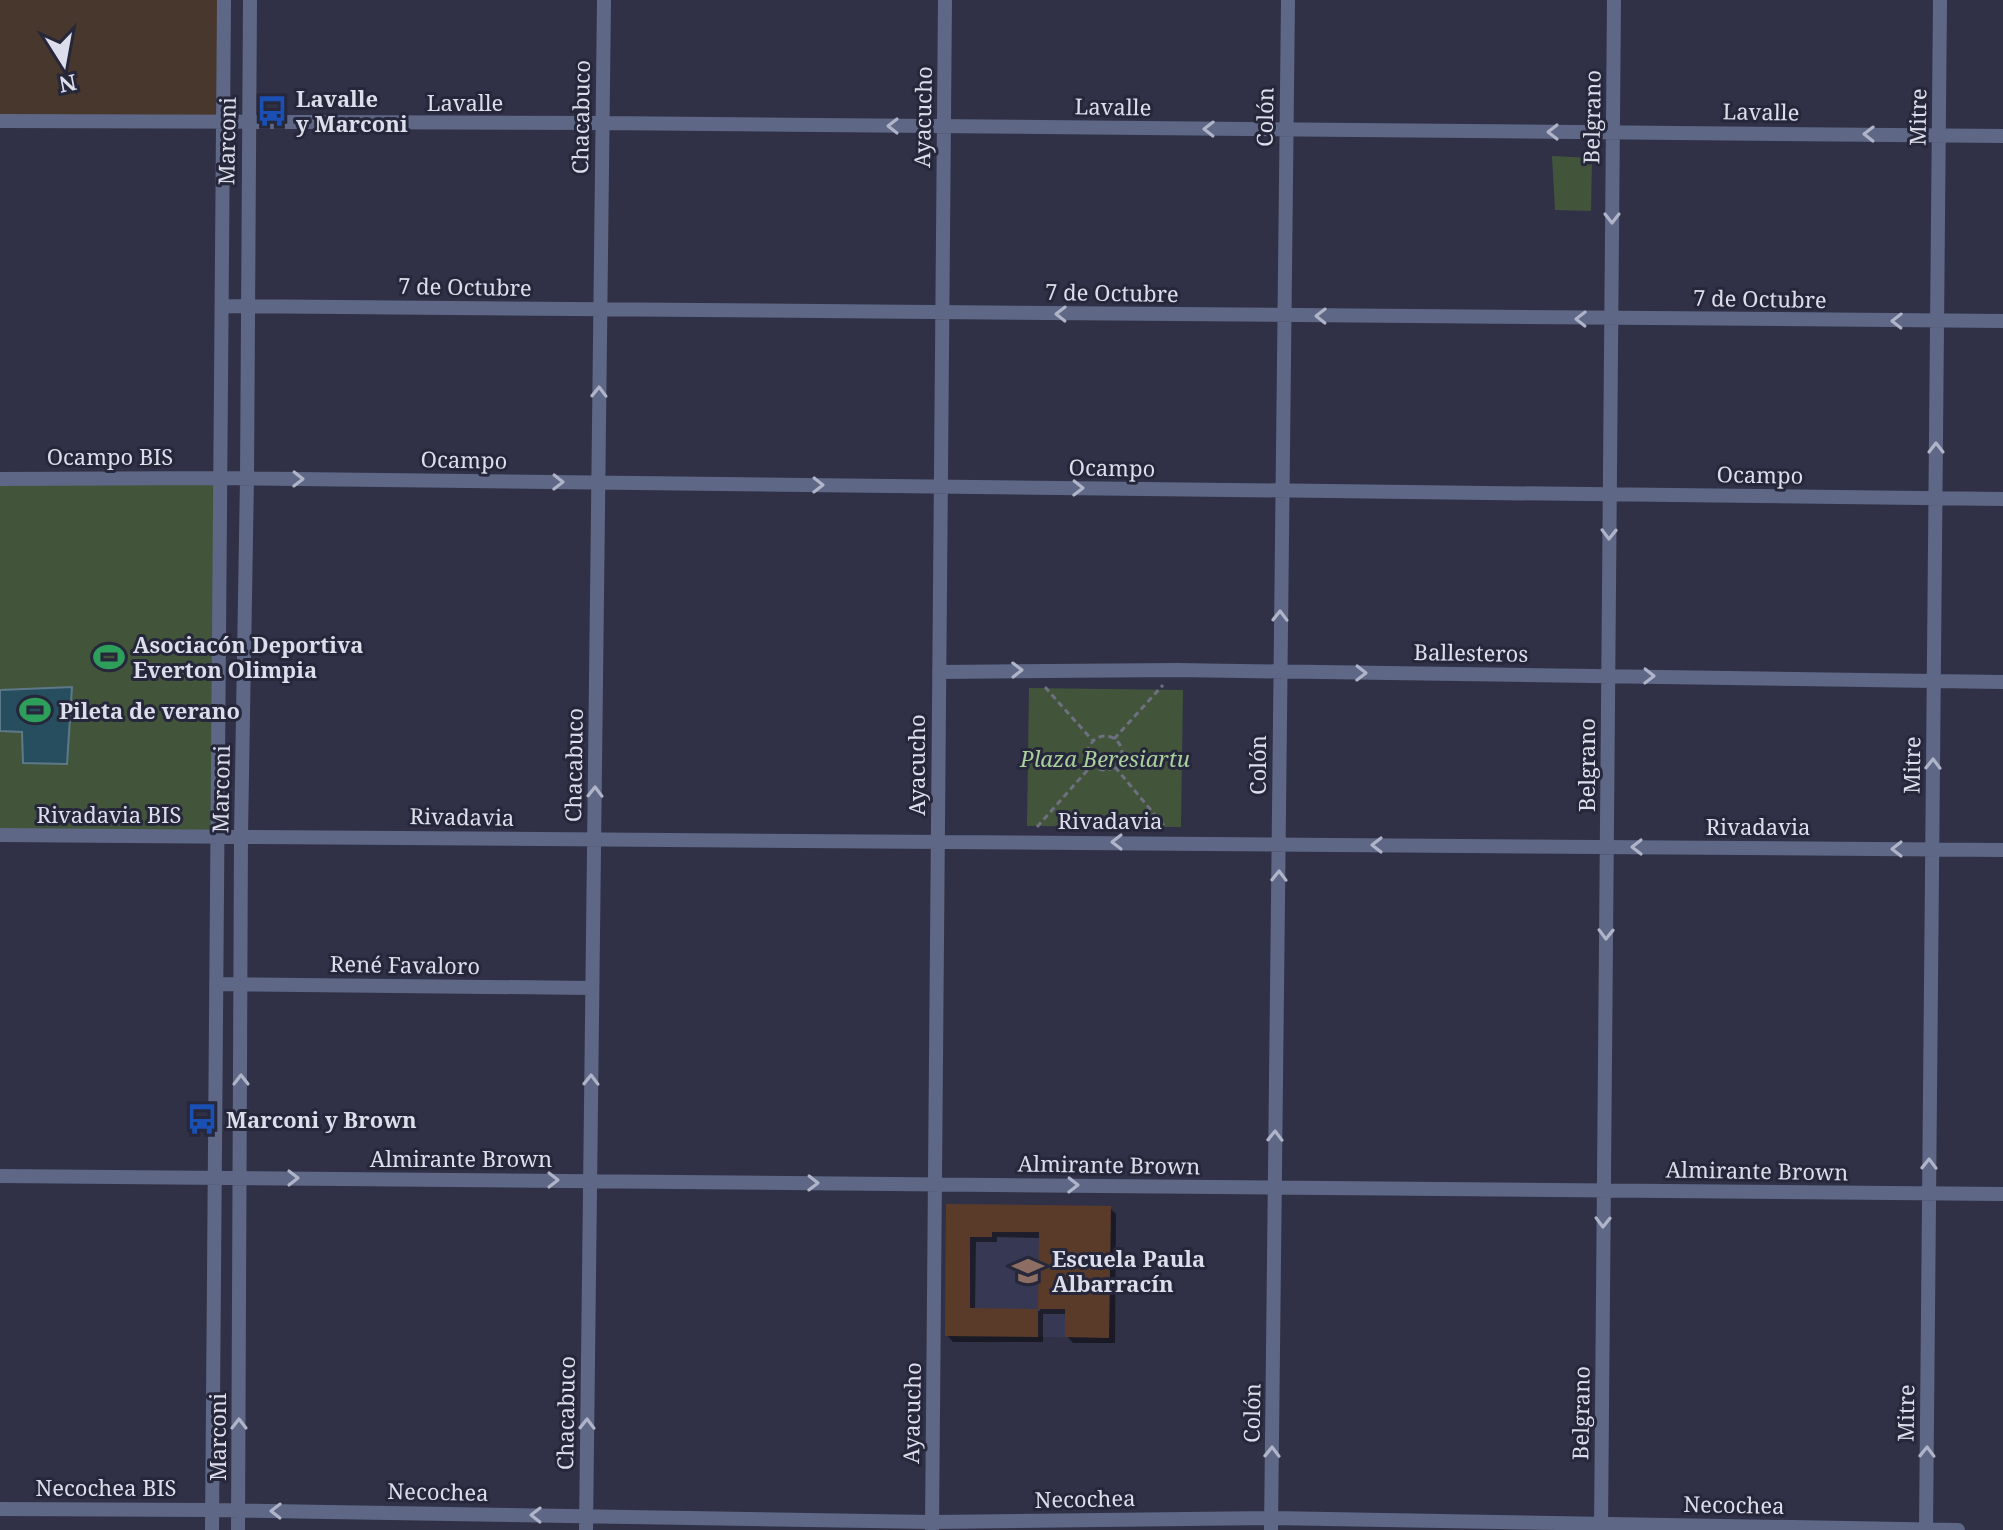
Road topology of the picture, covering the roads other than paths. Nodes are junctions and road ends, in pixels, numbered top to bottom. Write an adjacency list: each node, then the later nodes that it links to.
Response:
1 (224, 0): 10 (street, Marconi)
2 (250, 0): 11 (street, Marconi)
3 (604, 0): 9 (street, Chacabuco)
4 (945, 0): 12 (street, Ayacucho)
5 (1288, 0): 13 (street, Colón)
6 (1614, 0): 14 (street, Belgrano)
7 (1940, 0): 15 (street, Mitre)
8 (0, 121): 10 (street, Lavalle)
9 (602, 123): 11 (street, Lavalle); 12 (street, Lavalle, one-way to 9); 19 (street, Chacabuco)
10 (223, 124): 11 (street, Lavalle); 17 (street, Marconi)
11 (247, 124): 18 (street, Marconi)
12 (944, 126): 13 (street, Lavalle, one-way to 12); 20 (street, Ayacucho)
13 (1286, 129): 14 (street, Lavalle, one-way to 13); 21 (street, Colón)
14 (1613, 132): 15 (street, Lavalle, one-way to 14); 22 (street, Belgrano, one-way to 22)
15 (1939, 135): 16 (street, Lavalle); 24 (street, Mitre)
16 (2003, 136)
17 (222, 306): 18 (street, 7 de Octubre); 25 (street, Marconi)
18 (246, 307): 19 (street, 7 de Octubre); 26 (street, Marconi)
19 (600, 310): 20 (street, 7 de Octubre); 28 (street, Chacabuco, one-way to 19)
20 (942, 313): 21 (street, 7 de Octubre, one-way to 20); 29 (street, Ayacucho)
21 (1284, 316): 22 (street, 7 de Octubre, one-way to 21); 30 (street, Colón)
22 (1611, 319): 24 (street, 7 de Octubre, one-way to 22); 31 (street, Belgrano)
23 (2003, 321): 24 (street, 7 de Octubre)
24 (1936, 322): 32 (street, Mitre, one-way to 24)
25 (220, 478): 26 (street, Ocampo); 27 (street, Ocampo BIS); 41 (street, Marconi)
26 (247, 478): 28 (street, Ocampo, one-way to 28); 40 (street, Marconi)
27 (0, 479)
28 (598, 482): 29 (street, Ocampo, one-way to 29); 42 (street, Chacabuco, one-way to 28)
29 (941, 486): 30 (street, Ocampo, one-way to 30); 34 (street, Ayacucho)
30 (1282, 491): 31 (street, Ocampo); 35 (street, Colón, one-way to 30)
31 (1610, 495): 32 (street, Ocampo); 36 (street, Belgrano, one-way to 36)
32 (1936, 499): 33 (street, Ocampo); 37 (street, Mitre)
33 (2003, 499)
34 (939, 672): 35 (street, Ballesteros, one-way to 35); 43 (street, Ayacucho)
35 (1280, 672): 36 (street, Ballesteros, one-way to 36); 44 (street, Colón)
36 (1608, 676): 37 (street, Ballesteros, one-way to 37); 45 (street, Belgrano)
37 (1934, 679): 38 (street, Ballesteros); 46 (street, Mitre, one-way to 37)
38 (2003, 682)
39 (0, 835): 41 (street, Rivadavia BIS)
40 (241, 835): 41 (street, Rivadavia); 42 (street, Rivadavia); 49 (street, Marconi)
41 (217, 837): 48 (street, Marconi)
42 (594, 839): 43 (street, Rivadavia); 50 (street, Chacabuco)
43 (938, 842): 44 (street, Rivadavia, one-way to 43); 55 (street, Ayacucho)
44 (1279, 845): 45 (street, Rivadavia, one-way to 44); 56 (street, Colón, one-way to 44)
45 (1607, 847): 46 (street, Rivadavia, one-way to 45); 57 (street, Belgrano, one-way to 57)
46 (1932, 850): 47 (street, Rivadavia); 58 (street, Mitre, one-way to 46)
47 (2003, 850)
48 (216, 984): 49 (street, René Favaloro); 52 (street, Marconi)
49 (242, 984): 50 (street, René Favaloro); 53 (street, Marconi, one-way to 49)
50 (592, 988): 54 (street, Chacabuco, one-way to 50)
51 (0, 1176): 52 (street, Almirante Brown)
52 (215, 1178): 53 (street, Almirante Brown); 61 (street, Marconi)
53 (241, 1178): 54 (street, Almirante Brown, one-way to 54); 62 (street, Marconi, one-way to 53)
54 (590, 1181): 55 (street, Almirante Brown, one-way to 55); 63 (street, Chacabuco, one-way to 54)
55 (935, 1184): 56 (street, Almirante Brown, one-way to 56); 65 (street, Ayacucho)
56 (1275, 1187): 57 (street, Almirante Brown); 64 (street, Colón, one-way to 56)
57 (1604, 1190): 58 (street, Almirante Brown); 66 (street, Belgrano, one-way to 66)
58 (1929, 1193): 59 (street, Almirante Brown); 69 (street, Mitre, one-way to 58)
59 (2003, 1194)
60 (0, 1509): 61 (street, Necochea BIS)
61 (212, 1510): 62 (street, Necochea); 67 (street, Marconi)
62 (238, 1510): 63 (street, Necochea, one-way to 62); 68 (street, Marconi)
63 (586, 1523): 65 (street, Necochea)
64 (1271, 1524): 65 (street, Necochea); 66 (street, Necochea)
65 (932, 1526)
66 (1601, 1527): 69 (street, Necochea)
67 (212, 1530)
68 (238, 1530)
69 (1926, 1530): 70 (street, Necochea)
70 (1958, 1530)

